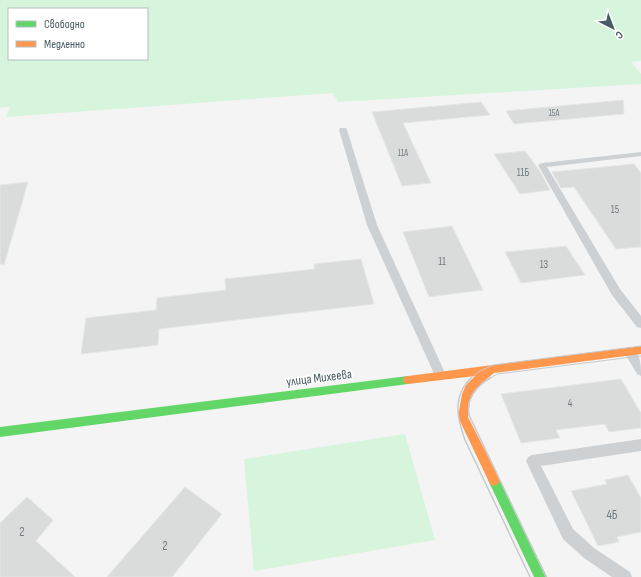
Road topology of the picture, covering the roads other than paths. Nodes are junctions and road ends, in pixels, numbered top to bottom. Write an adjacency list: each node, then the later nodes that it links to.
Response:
1 (343, 130): 8 (lane)
2 (641, 154): 3 (lane)
3 (641, 324)
4 (641, 350): 5 (street, улица Михеева)
5 (629, 352): 6 (street, улица Михеева); 7 (lane)
6 (492, 368): 8 (street, улица Михеева); 11 (street)
7 (641, 372)
8 (440, 375): 9 (street, улица Михеева)
9 (0, 432)
10 (641, 445): 12 (lane)
11 (541, 577)
12 (625, 577)

